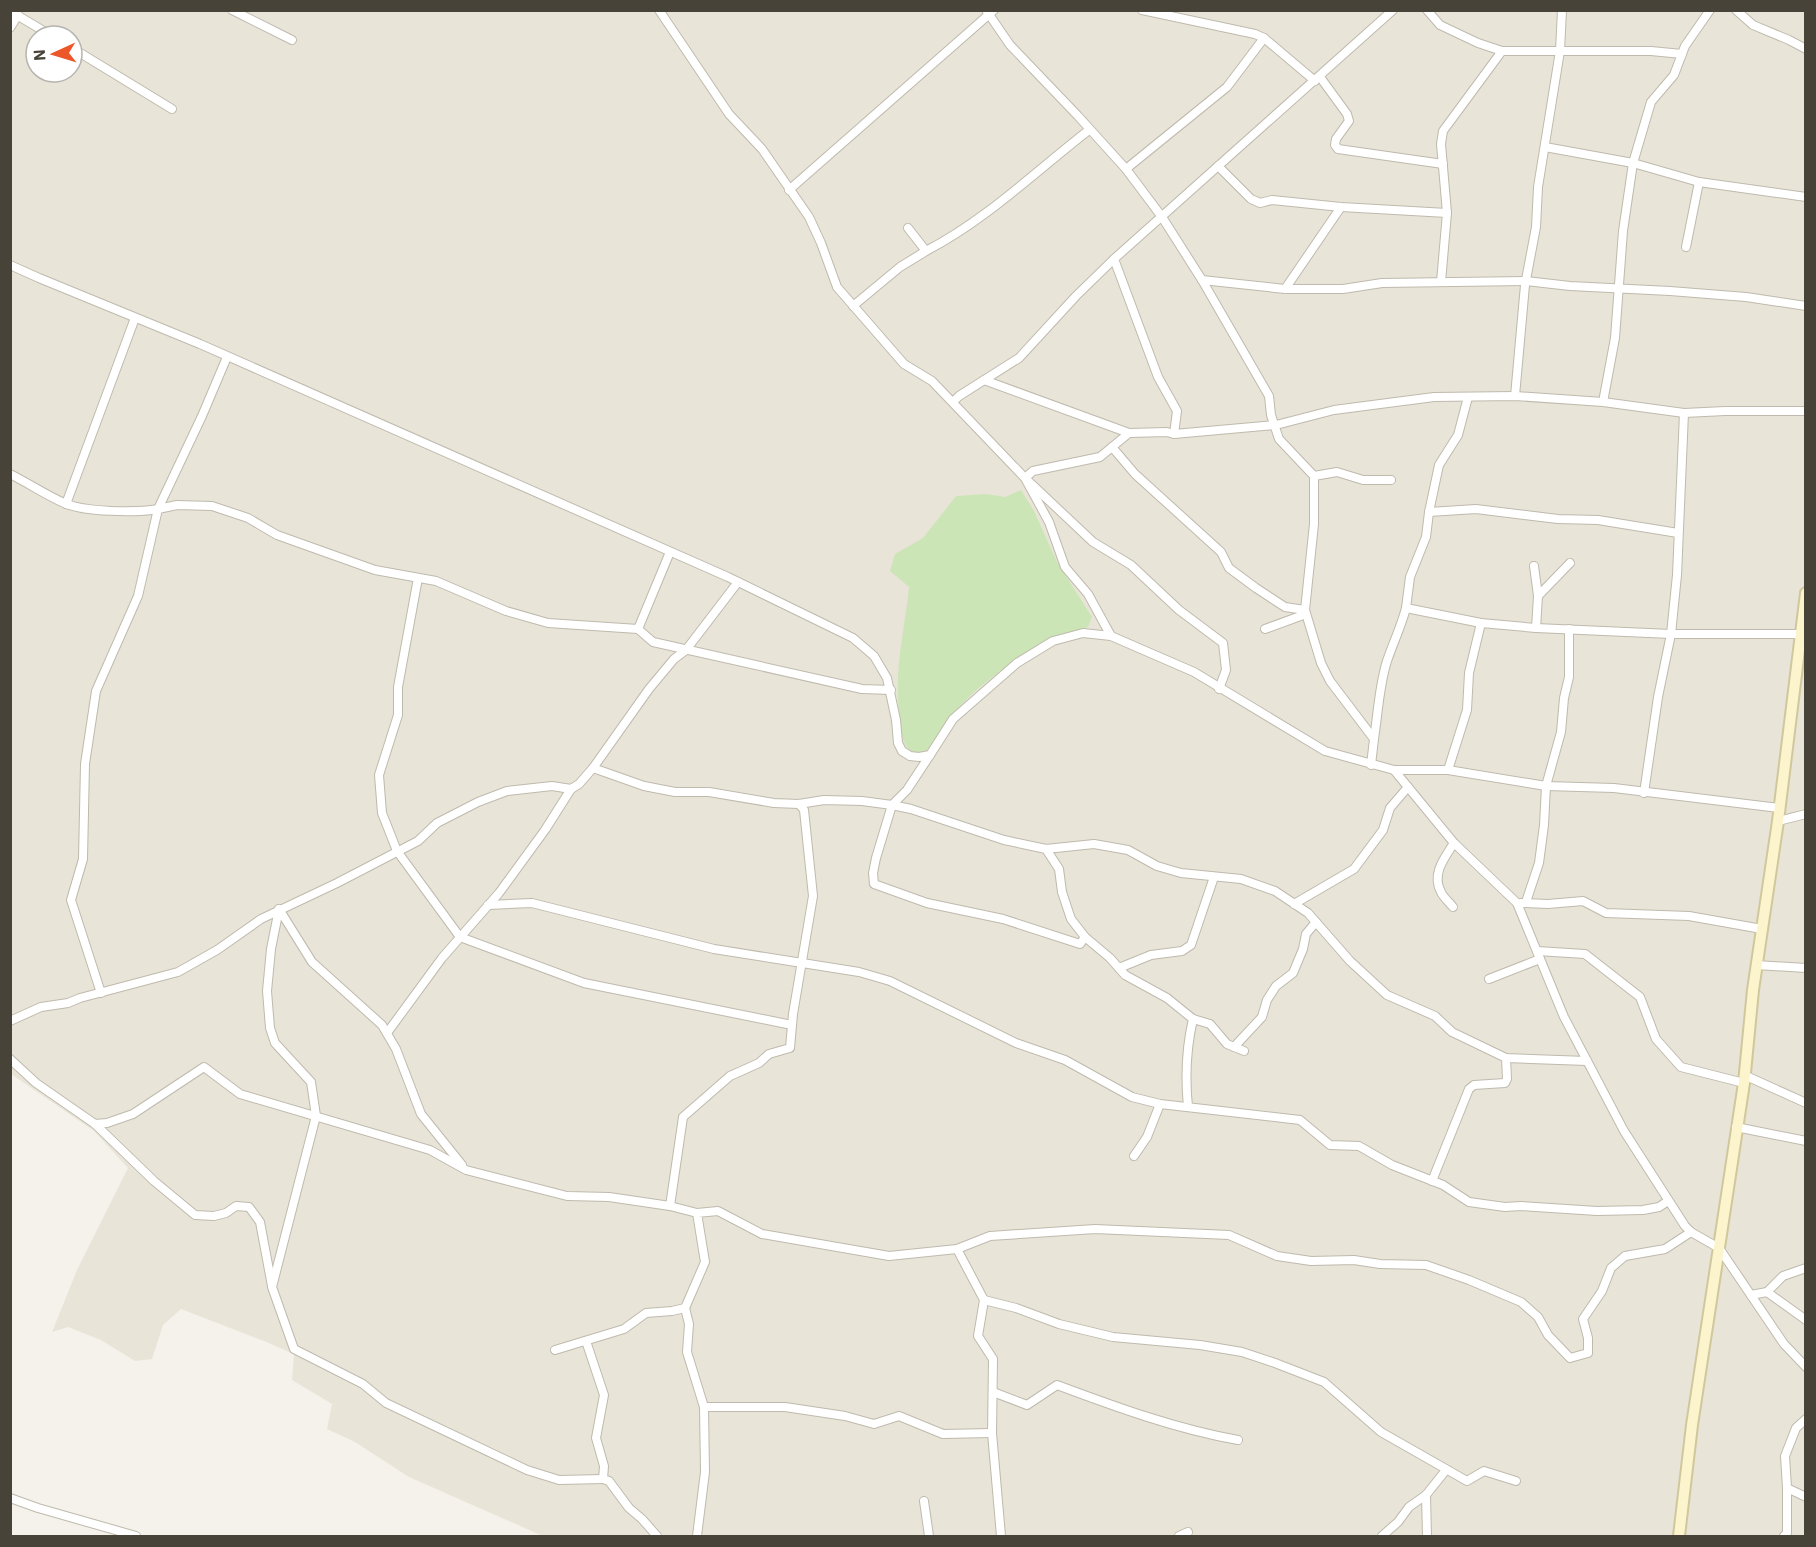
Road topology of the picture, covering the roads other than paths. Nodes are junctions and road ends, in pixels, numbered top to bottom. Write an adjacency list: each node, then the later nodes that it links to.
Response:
1 (232, 10): 14 (street)
2 (659, 10): 29 (street)
3 (1142, 10): 13 (street)
4 (1393, 10): 20 (street)
5 (1427, 10): 16 (street)
6 (1562, 10): 17 (street)
7 (1710, 10): 18 (street)
8 (1736, 10): 15 (street)
9 (990, 12): 22 (street); 29 (street)
10 (14, 13): 11 (street); 12 (street)
11 (32, 24)
12 (10, 28)
13 (1264, 38): 20 (street); 27 (street)
14 (292, 40)
15 (1806, 49)
16 (1502, 51): 17 (street); 25 (street)
17 (1560, 51): 18 (street); 23 (street)
18 (1682, 54): 24 (street)
19 (84, 55): 21 (street)
20 (1318, 79): 25 (street); 26 (street)
21 (172, 109)
22 (1089, 130): 27 (street); 36 (street)
23 (1545, 147): 24 (street); 40 (street)
24 (1633, 163): 28 (street); 42 (street)
25 (1443, 164): 32 (street)
26 (1218, 166): 31 (street); 33 (street)
27 (1126, 169): 33 (street)
28 (1699, 182): 30 (street); 35 (street)
29 (789, 190): 44 (street)
30 (1806, 197)
31 (1341, 207): 32 (street); 43 (street)
32 (1447, 213): 41 (street)
33 (1162, 217): 37 (street); 39 (street)
34 (908, 228): 36 (street)
35 (1686, 246)
36 (926, 251): 44 (street)
37 (1114, 259): 48 (street); 57 (street)
38 (10, 265): 46 (street)
39 (1202, 280): 43 (street); 55 (street)
40 (1526, 281): 41 (street); 42 (street); 49 (street)
41 (1442, 282): 43 (street)
42 (1618, 288): 45 (street); 52 (street)
43 (1285, 289)
44 (853, 306): 51 (street)
45 (1806, 306)
46 (135, 318): 47 (street); 63 (street)
47 (227, 357): 64 (street); 67 (street)
48 (984, 380): 51 (street); 56 (street)
49 (1515, 396): 50 (street); 52 (street)
50 (1468, 397): 55 (street); 65 (street)
51 (953, 402): 61 (street)
52 (1603, 402): 54 (street)
53 (1806, 411): 54 (street)
54 (1684, 413): 66 (street)
55 (1276, 425): 57 (street); 60 (street)
56 (1129, 433): 57 (street); 58 (street)
57 (1174, 434)
58 (1112, 447): 61 (street); 75 (street)
59 (10, 474): 63 (street)
60 (1314, 476): 62 (street); 75 (street)
61 (1025, 478): 83 (street); 85 (street)
62 (1391, 480)
63 (66, 504): 64 (street)
64 (158, 509): 70 (street); 122 (street)
65 (1429, 512): 66 (street); 74 (street)
66 (1678, 533): 81 (street)
67 (670, 552): 71 (street); 79 (street)
68 (1570, 563): 73 (street)
69 (1534, 566): 73 (street)
70 (418, 578): 79 (street); 104 (street)
71 (738, 582): 84 (street); 86 (street)
72 (1806, 593): 82 (street)
73 (1538, 596): 78 (street)
74 (1406, 608): 76 (street); 87 (street)
75 (1306, 612): 77 (street); 87 (street)
76 (1481, 623): 78 (street); 92 (street)
77 (1265, 628)
78 (1536, 628): 80 (street)
79 (638, 629): 84 (street)
80 (1569, 629): 81 (street); 93 (street)
81 (1671, 634): 82 (street); 96 (street)
82 (1803, 634): 99 (street)
83 (1111, 636): 85 (street); 88 (street)
84 (686, 650): 86 (street); 90 (street)
85 (1219, 689): 89 (street)
86 (891, 690): 88 (street)
87 (1374, 740): 89 (street)
88 (930, 755): 98 (street)
89 (1371, 765): 91 (street)
90 (593, 768): 95 (street); 97 (street)
91 (1394, 770): 92 (street); 94 (street)
92 (1448, 770): 93 (street)
93 (1546, 786): 96 (street); 106 (street)
94 (1408, 787): 102 (street); 108 (street)
95 (571, 789): 104 (street); 109 (street)
96 (1644, 793): 99 (street)
97 (799, 804): 98 (street); 117 (street)
98 (892, 805): 103 (street); 115 (street)
99 (1779, 808): 101 (street)
100 (1806, 813): 101 (street)
101 (1778, 821): 113 (street)
102 (1454, 843): 107 (street); 110 (street)
103 (1046, 849): 105 (street); 115 (street)
104 (397, 851): 111 (street); 114 (street)
105 (1214, 876): 108 (street); 119 (street)
106 (1526, 902): 107 (street); 113 (street)
107 (1517, 903): 116 (street)
108 (1294, 904): 112 (street)
109 (488, 905): 114 (street); 117 (street)
110 (1453, 907)
111 (279, 909): 122 (street); 126 (street); 136 (street)
112 (1316, 922): 127 (street); 129 (street)
113 (1762, 929): 118 (street)
114 (460, 937): 125 (street); 126 (street)
115 (1085, 937): 119 (street)
116 (1539, 955): 121 (street); 131 (street); 132 (street)
117 (803, 963): 125 (street); 134 (street)
118 (1756, 965): 120 (street); 132 (street)
119 (1119, 968): 123 (street)
120 (1806, 968)
121 (1489, 979)
122 (101, 993): 124 (street)
123 (1193, 1019): 127 (street); 135 (street)
124 (10, 1021)
125 (792, 1025): 144 (street)
126 (387, 1033): 141 (street)
127 (1234, 1047): 128 (street)
128 (1244, 1052)
129 (1506, 1058): 131 (street); 142 (street)
130 (10, 1059): 137 (street)
131 (1587, 1061): 143 (street)
132 (1744, 1079): 133 (street); 138 (street)
133 (1806, 1103)
134 (1160, 1104): 135 (street); 140 (street)
135 (1188, 1107): 142 (street)
136 (316, 1116): 137 (street); 141 (street); 150 (street)
137 (95, 1124): 150 (street)
138 (1736, 1127): 139 (street); 147 (street)
139 (1806, 1141)
140 (1134, 1156)
141 (466, 1170): 144 (street)
142 (1432, 1180): 143 (street)
143 (1668, 1201): 146 (street)
144 (670, 1206): 145 (street)
145 (697, 1213): 148 (street); 154 (street)
146 (1691, 1232): 147 (street); 148 (street)
147 (1719, 1248): 152 (street); 181 (street)
148 (957, 1249): 153 (street)
149 (1806, 1268): 151 (street)
150 (272, 1287): 165 (street)
151 (1767, 1292): 152 (street); 155 (street)
152 (1751, 1295): 158 (street)
153 (984, 1300): 159 (street); 164 (street)
154 (685, 1308): 156 (street); 160 (street)
155 (1806, 1320)
156 (586, 1341): 157 (street); 165 (street)
157 (555, 1350)
158 (1806, 1367)
159 (993, 1392): 162 (street); 163 (street)
160 (704, 1407): 162 (street); 175 (street)
161 (1806, 1419): 167 (street)
162 (992, 1432): 177 (street)
163 (1238, 1440)
164 (1446, 1470): 166 (street); 168 (street)
165 (603, 1479): 174 (street)
166 (1516, 1481)
167 (1787, 1488): 169 (street); 182 (street)
168 (1426, 1495): 179 (street); 180 (street)
169 (1806, 1497)
170 (10, 1498): 173 (street)
171 (924, 1501): 176 (street)
172 (1188, 1532): 178 (street)
173 (136, 1536)
174 (657, 1536)
175 (697, 1536)
176 (929, 1536)
177 (1001, 1536)
178 (1179, 1536)
179 (1382, 1536)
180 (1427, 1536)
181 (1679, 1536)
182 (1784, 1536)

